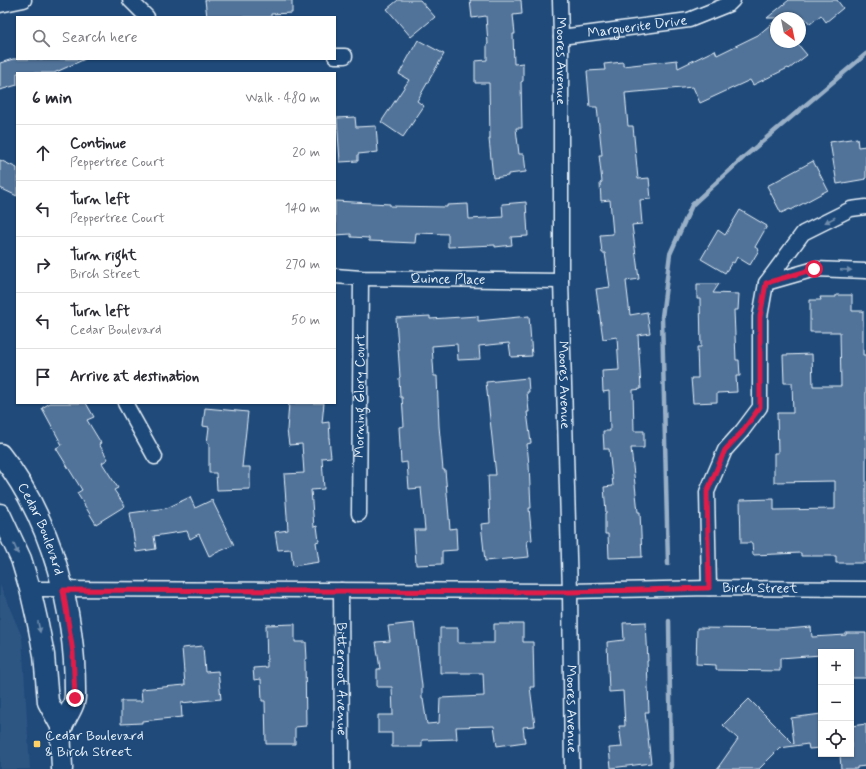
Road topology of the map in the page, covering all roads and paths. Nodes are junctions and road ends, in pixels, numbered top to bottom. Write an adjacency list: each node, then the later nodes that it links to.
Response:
1 (24, 0): 5 (street)
2 (130, 0): 6 (street)
3 (560, 0): 7 (street, Moores Avenue)
4 (733, 0): 7 (street, Marguerite Drive)
5 (0, 5)
6 (145, 16)
7 (561, 37): 12 (street, Moores Avenue)
8 (866, 207): 13 (street, one-way to 13)
9 (866, 271): 13 (street, one-way to 9)
10 (336, 276): 11 (street, Quince Place)
11 (361, 278): 12 (street, Quince Place); 18 (street, Morning Glory Court)
12 (561, 281): 24 (street, Moores Avenue)
13 (766, 283): 19 (street)
14 (126, 404): 16 (street)
15 (0, 454): 22 (main road, Cedar Boulevard)
16 (155, 457)
17 (0, 514): 20 (main road, Cedar Boulevard, one-way to 20)
18 (359, 514)
19 (709, 588): 21 (street, Birch Street); 24 (street, Birch Street)
20 (30, 589): 22 (street, Birch Street); 25 (main road, Cedar Boulevard, one-way to 25)
21 (866, 589)
22 (63, 590): 23 (street, Birch Street); 25 (main road, Cedar Boulevard)
23 (341, 590): 24 (street, Birch Street); 27 (street, Bitterroot Avenue)
24 (570, 592): 28 (street, Moores Avenue)
25 (62, 728): 26 (main road, Cedar Boulevard)
26 (62, 769)
27 (342, 769)
28 (572, 769)

